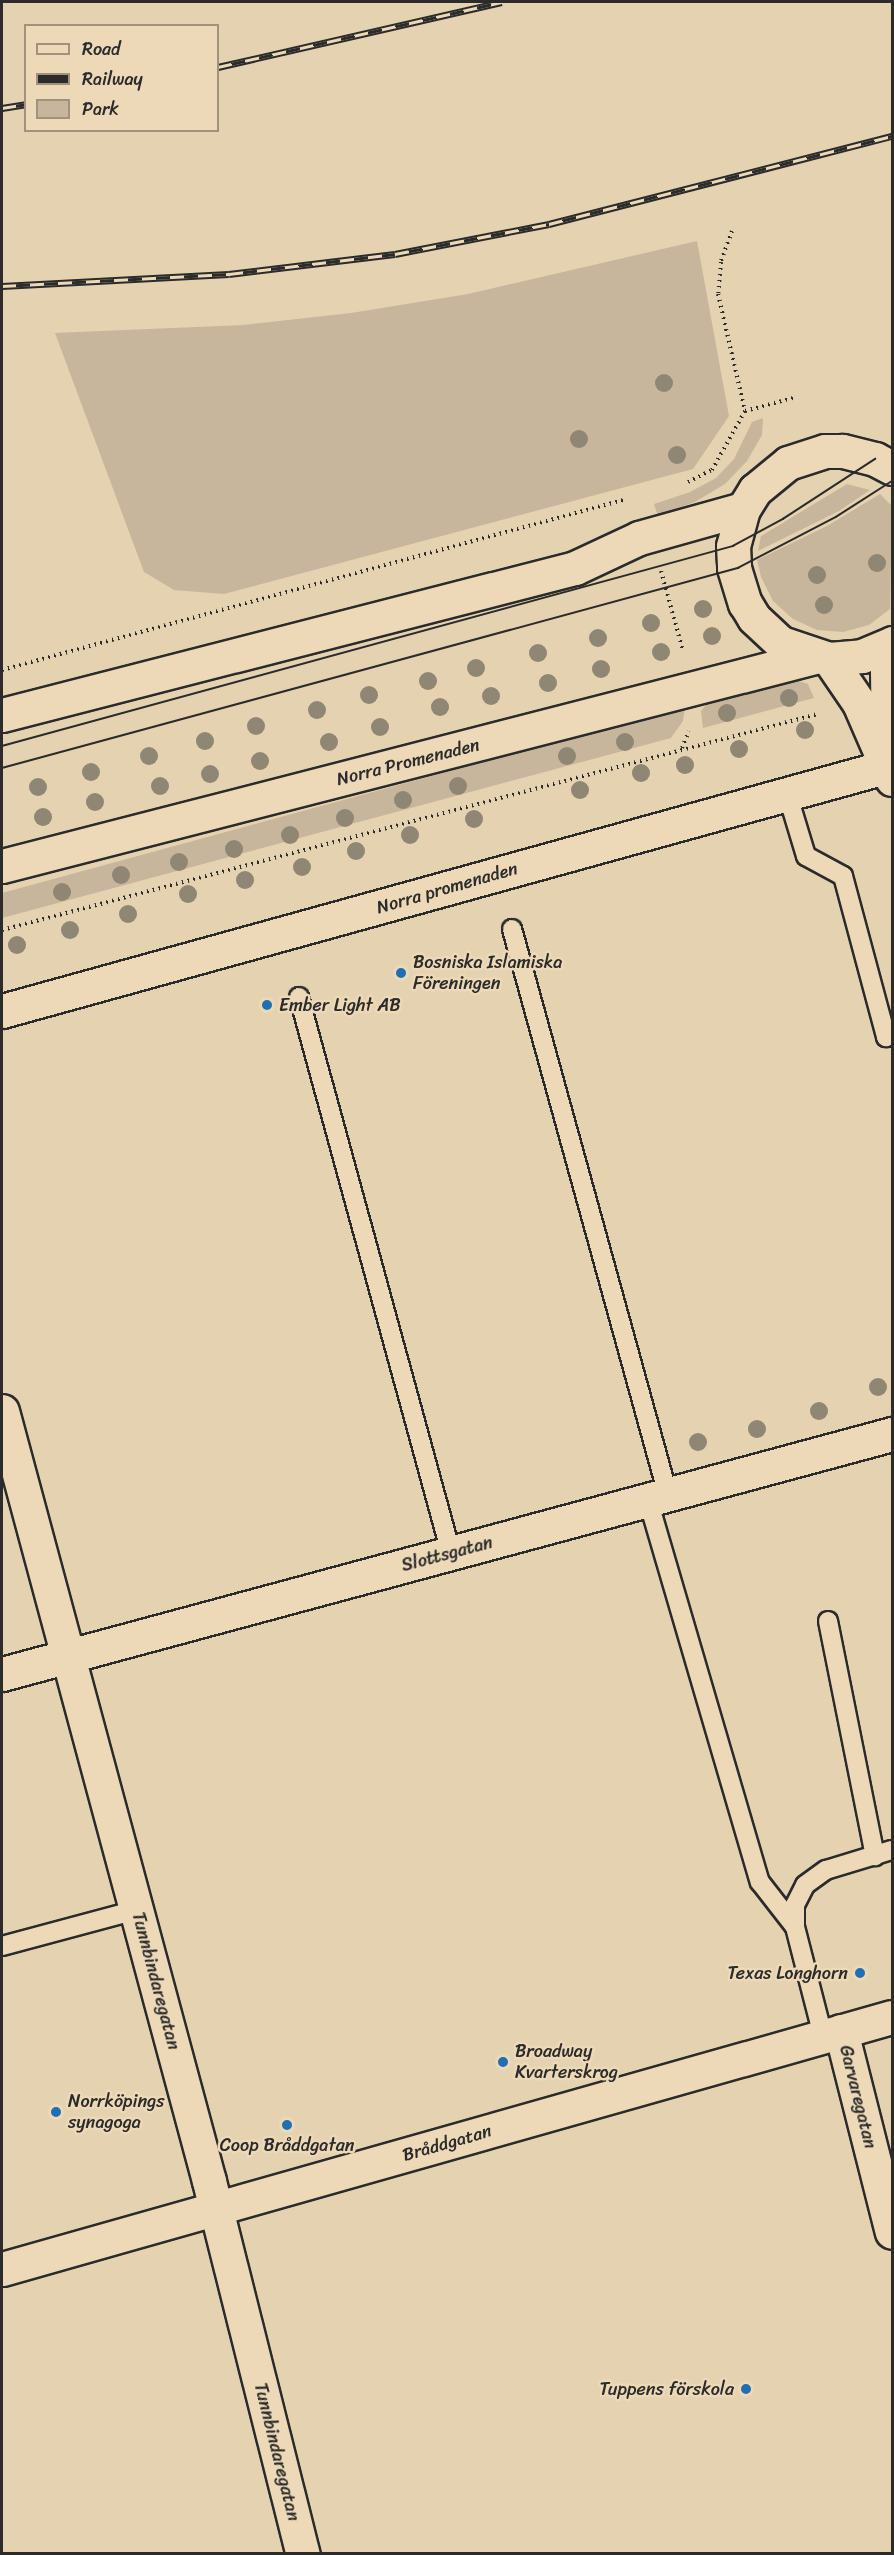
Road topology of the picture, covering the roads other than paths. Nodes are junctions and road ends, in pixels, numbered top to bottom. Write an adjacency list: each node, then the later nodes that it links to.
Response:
1 (887, 458): 2 (street)
2 (743, 509): 4 (street); 5 (street)
3 (892, 643): 4 (street, Norra Promenaden); 6 (street)
4 (822, 658): 6 (street); 8 (street, Norra Promenaden)
5 (2, 715)
6 (891, 770): 7 (street, Norra promenaden)
7 (787, 793): 11 (street, Norra promenaden); 12 (lane)
8 (2, 866)
9 (512, 929): 15 (lane)
10 (299, 997): 16 (lane)
11 (2, 1011)
12 (892, 1035)
13 (2, 1411): 18 (street, Tunnbindaregatan)
14 (892, 1434): 15 (street, Slottsgatan)
15 (658, 1497): 16 (street, Slottsgatan); 23 (lane)
16 (451, 1553): 18 (street, Slottsgatan)
17 (828, 1622): 21 (lane)
18 (68, 1657): 19 (street, Slottsgatan); 22 (street, Tunnbindaregatan)
19 (2, 1674)
20 (892, 1850): 21 (lane)
21 (874, 1856): 23 (lane)
22 (136, 1910): 24 (lane); 27 (street, Tunnbindaregatan)
23 (795, 1927): 26 (lane)
24 (2, 1946)
25 (892, 2017): 26 (street, Bråddgatan)
26 (832, 2034): 27 (street, Bråddgatan); 28 (street, Garvaregatan)
27 (216, 2208): 29 (street, Bråddgatan); 30 (street, Tunnbindaregatan)
28 (892, 2232)
29 (2, 2269)
30 (303, 2553)

